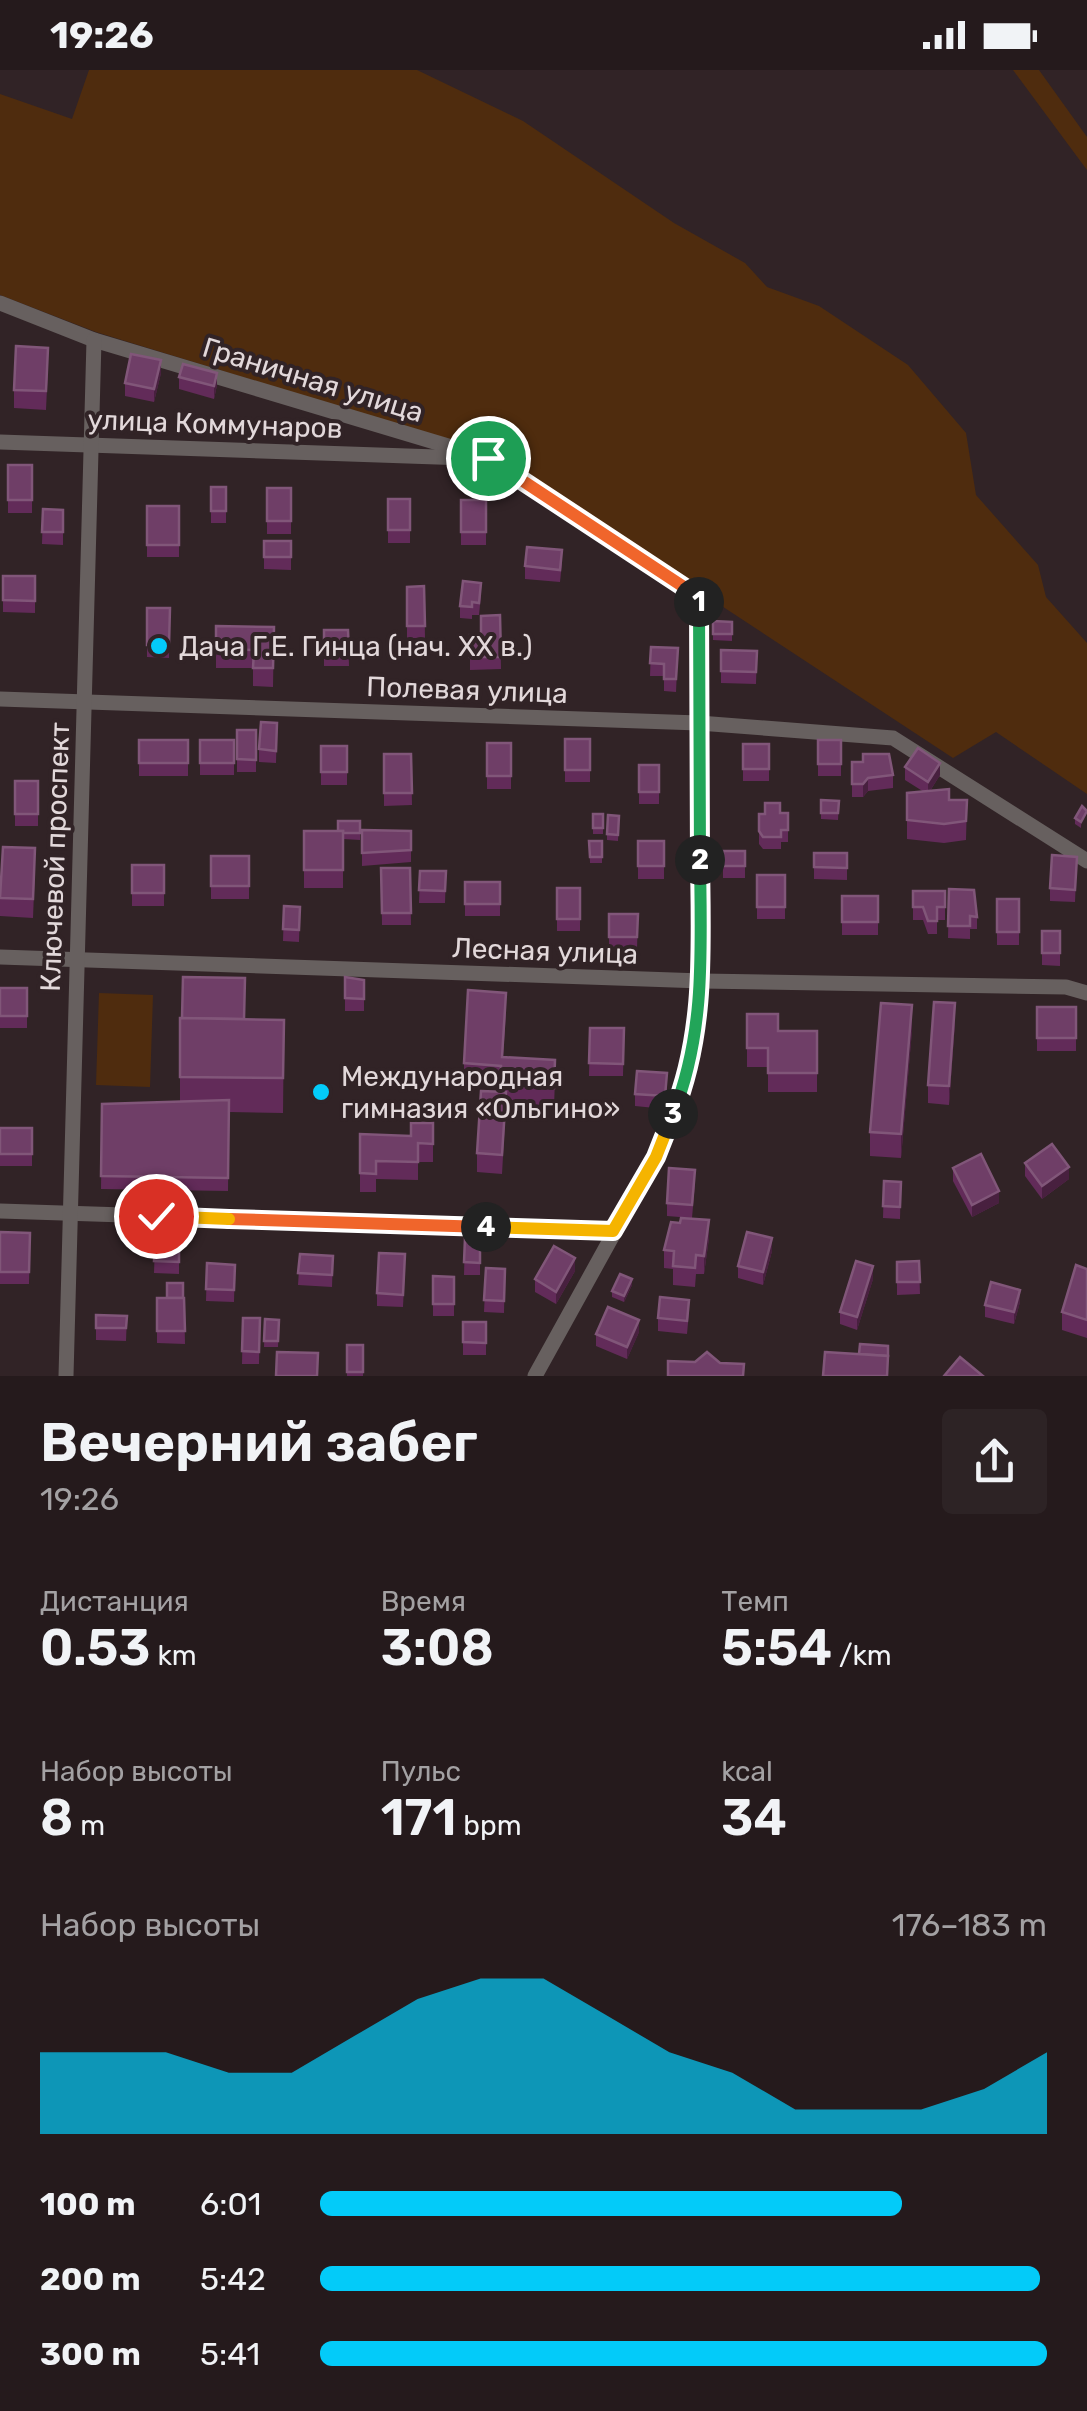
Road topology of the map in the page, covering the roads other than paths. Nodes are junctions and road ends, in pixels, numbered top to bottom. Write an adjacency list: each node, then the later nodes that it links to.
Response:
1 (0, 303): 2 (street, Граничная улица)
2 (94, 340): 4 (street, Ключевой проспект); 5 (street, Граничная улица)
3 (0, 442): 4 (street, улица Коммунаров)
4 (91, 445): 5 (street, улица Коммунаров); 7 (street, Ключевой проспект)
5 (488, 458): 8 (street, Граничная улица)
6 (0, 698): 7 (street, Полевая улица)
7 (84, 701): 8 (street, Полевая улица); 11 (street, Ключевой проспект)
8 (699, 723): 9 (street, Полевая улица); 12 (street)
9 (1087, 862)
10 (0, 957): 11 (street, Лесная улица)
11 (77, 960): 12 (street, Лесная улица); 15 (street, Ключевой проспект)
12 (702, 981): 13 (street, Лесная улица); 16 (street)
13 (1087, 994)
14 (0, 1211): 15 (street)
15 (70, 1214): 16 (street); 17 (street, Ключевой проспект)
16 (613, 1231): 18 (street)
17 (66, 1376)
18 (535, 1376)

